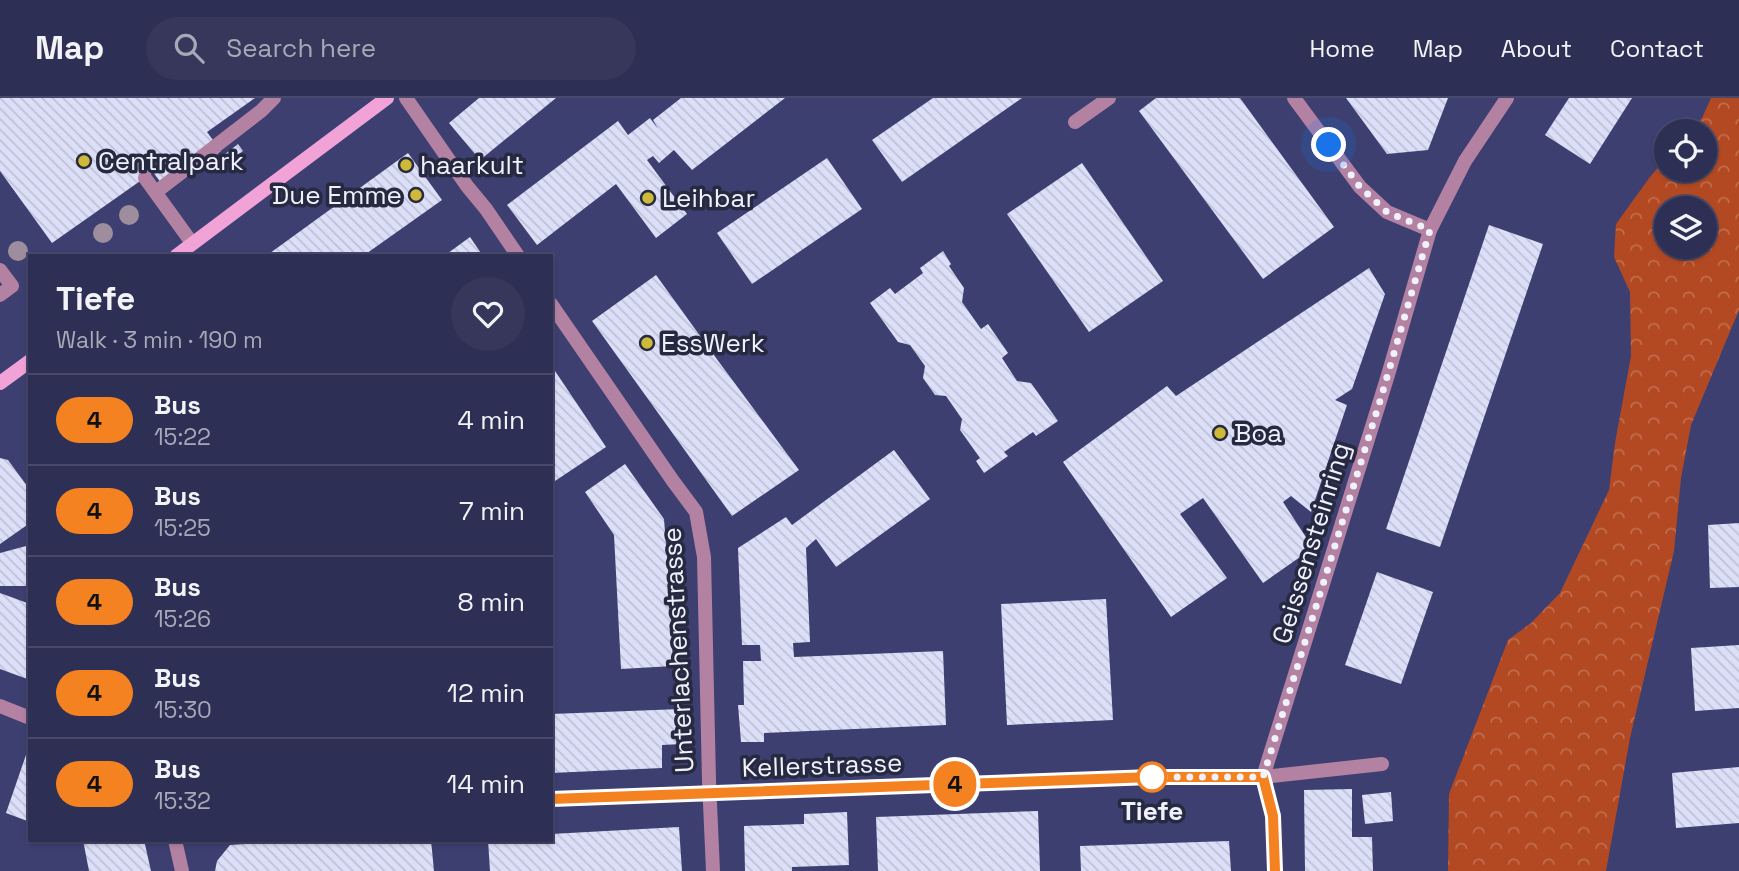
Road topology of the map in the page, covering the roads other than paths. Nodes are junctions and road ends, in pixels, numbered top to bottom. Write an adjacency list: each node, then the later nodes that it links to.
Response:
1 (274, 98): 9 (street)
2 (387, 98): 11 (street)
3 (406, 98): 13 (street)
4 (1109, 98): 7 (street)
5 (1294, 98): 10 (street)
6 (1507, 98): 10 (street, Geissensteinring)
7 (1074, 122)
8 (145, 178): 9 (street)
9 (156, 192): 11 (street)
10 (1430, 230): 22 (street, Geissensteinring)
11 (192, 243): 12 (street)
12 (178, 254)
13 (517, 254)
14 (0, 270): 15 (street)
15 (0, 295)
16 (553, 307): 23 (street, Unterlachenstrasse)
17 (28, 362): 18 (street)
18 (0, 383)
19 (0, 706): 20 (street)
20 (28, 717)
21 (1382, 764): 22 (street, Kellerstrasse)
22 (1263, 777): 23 (street, Kellerstrasse); 28 (street)
23 (709, 793): 24 (street, Kellerstrasse); 27 (street, Unterlachenstrasse)
24 (553, 799)
25 (175, 842): 26 (street)
26 (182, 871)
27 (713, 871)
28 (1275, 871)

